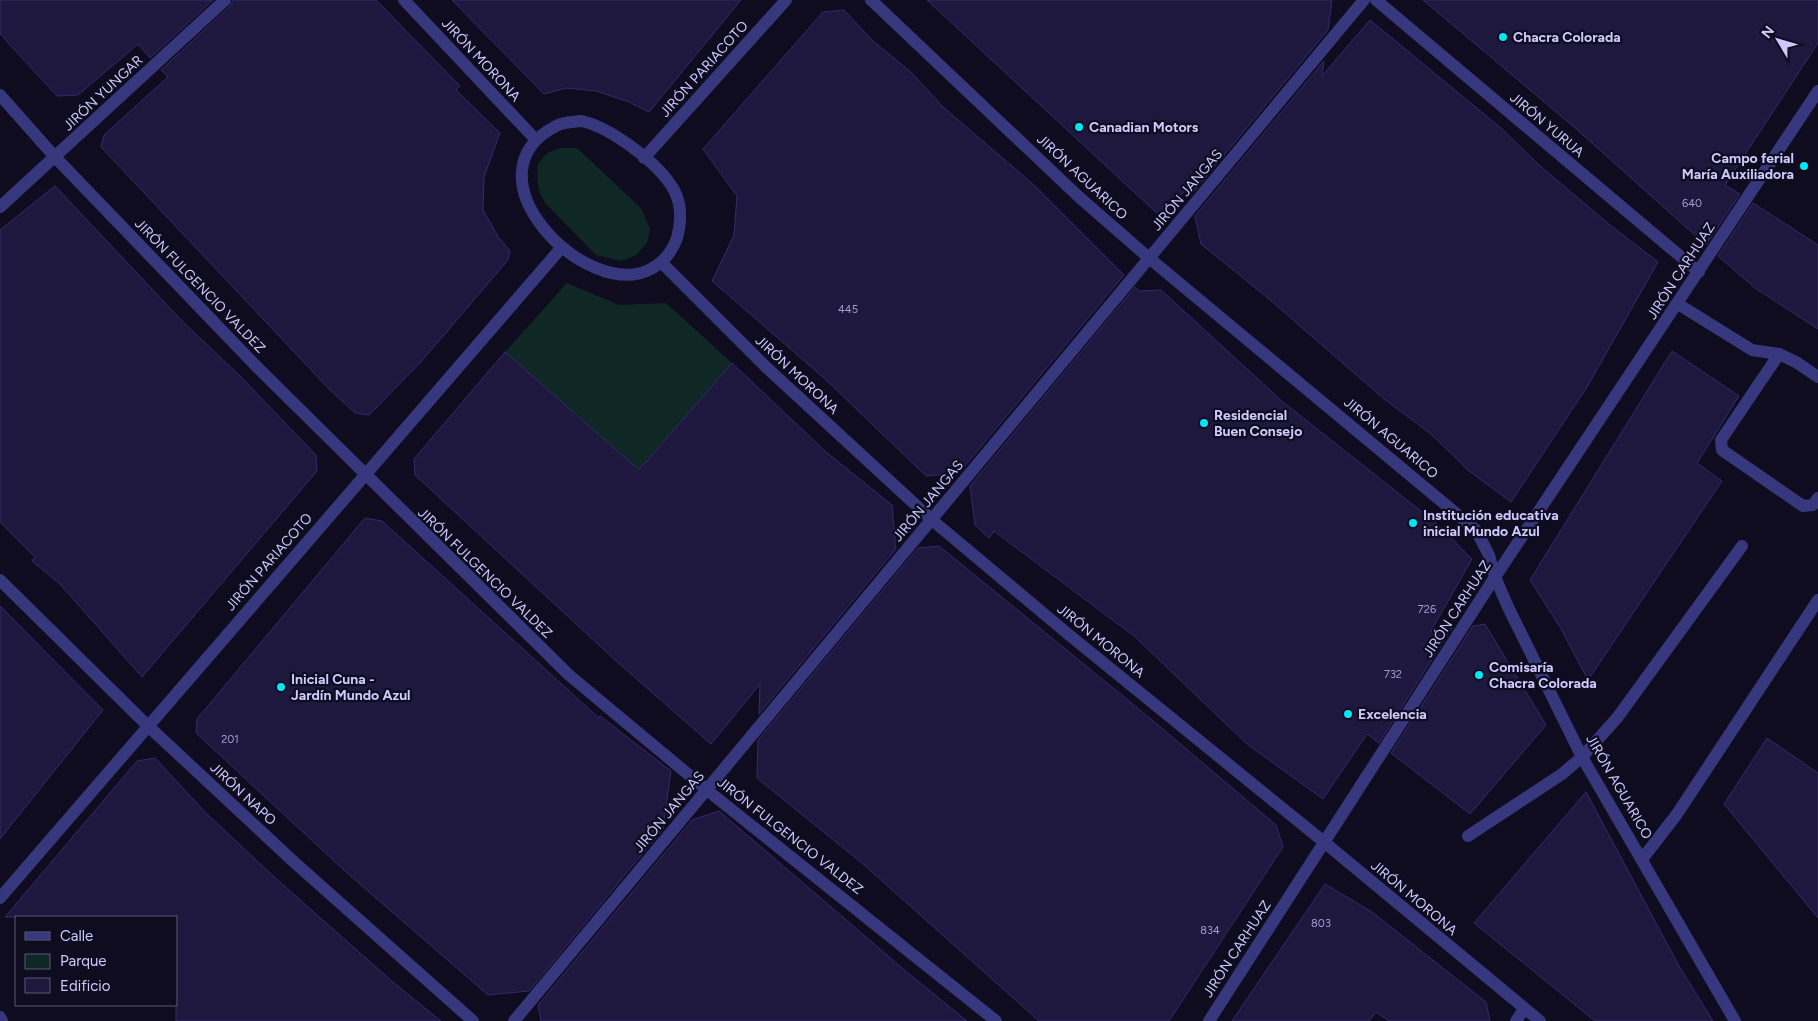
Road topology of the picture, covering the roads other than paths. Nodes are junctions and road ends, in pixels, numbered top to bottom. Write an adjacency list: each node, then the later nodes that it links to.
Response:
1 (225, 0): 10 (street, JIRÓN YUNGAR)
2 (404, 0): 9 (street, JIRÓN MORONA)
3 (786, 0): 11 (street, JIRÓN PARIACOTO)
4 (871, 0): 14 (street, JIRÓN AGUARICO)
5 (1364, 0): 14 (street, JIRÓN JANGAS)
6 (1376, 0): 16 (street, JIRÓN YURUA)
7 (1818, 91): 16 (street, JIRÓN CARHUAZ)
8 (0, 95): 10 (street, JIRÓN FULGENCIO VALDEZ)
9 (536, 140): 11 (street); 13 (street)
10 (55, 157): 12 (street, JIRÓN YUNGAR); 20 (street, JIRÓN FULGENCIO VALDEZ)
11 (644, 158): 15 (street)
12 (0, 207)
13 (562, 247): 15 (street); 20 (street, JIRÓN PARIACOTO)
14 (1149, 258): 22 (street, JIRÓN JANGAS); 24 (street, JIRÓN AGUARICO)
15 (662, 263): 22 (street, JIRÓN MORONA)
16 (1699, 272): 17 (street, JIRÓN CARHUAZ)
17 (1678, 304): 18 (street); 24 (street, JIRÓN CARHUAZ)
18 (1778, 354): 19 (street); 21 (street)
19 (1818, 377)
20 (365, 475): 27 (street, JIRÓN PARIACOTO); 29 (street, JIRÓN FULGENCIO VALDEZ)
21 (1818, 498)
22 (932, 520): 29 (street, JIRÓN JANGAS); 31 (street, JIRÓN MORONA)
23 (1742, 546): 28 (street)
24 (1495, 577): 28 (street, JIRÓN AGUARICO); 31 (street, JIRÓN CARHUAZ)
25 (0, 580): 27 (street, JIRÓN NAPO)
26 (1818, 600): 32 (street)
27 (147, 725): 33 (street, JIRÓN PARIACOTO); 37 (street, JIRÓN NAPO)
28 (1582, 756): 30 (street); 32 (street, JIRÓN AGUARICO)
29 (707, 790): 38 (street, JIRÓN JANGAS); 39 (street, JIRÓN FULGENCIO VALDEZ)
30 (1468, 836)
31 (1324, 842): 34 (street, JIRÓN MORONA); 40 (street, JIRÓN CARHUAZ)
32 (1643, 858): 43 (street, JIRÓN AGUARICO)
33 (0, 898)
34 (1524, 1009): 41 (street); 42 (street, JIRÓN MORONA)
35 (0, 1017): 36 (street)
36 (2, 1021)
37 (473, 1021)
38 (514, 1021)
39 (996, 1021)
40 (1209, 1021)
41 (1516, 1021)
42 (1540, 1021)
43 (1735, 1021)

